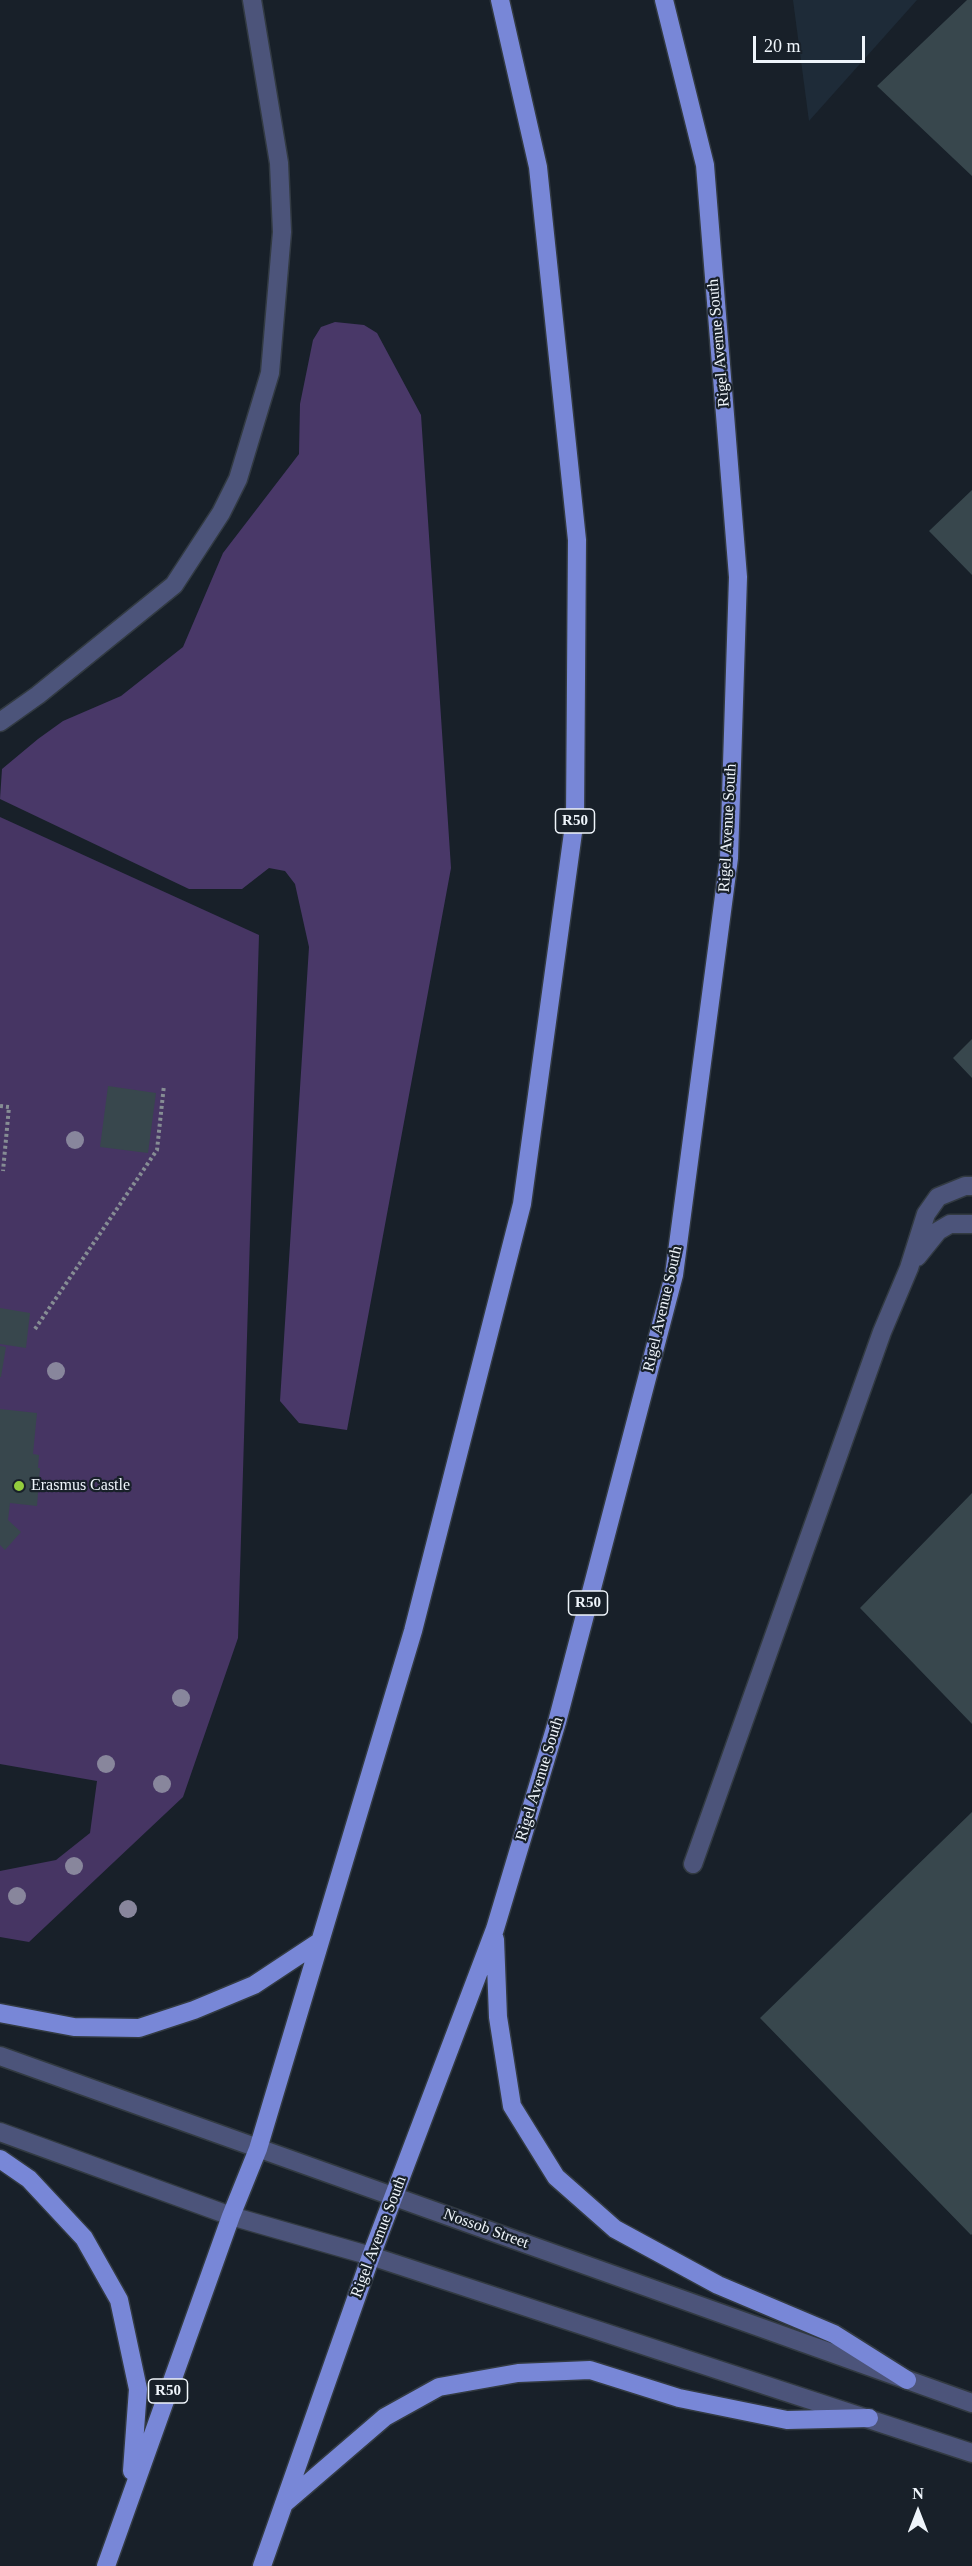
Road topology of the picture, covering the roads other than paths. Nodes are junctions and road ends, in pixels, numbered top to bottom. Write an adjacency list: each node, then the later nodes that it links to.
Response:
1 (252, 0): 4 (street)
2 (500, 0): 10 (main road, R50)
3 (664, 0): 9 (main road, Rigel Avenue South / R50)
4 (0, 722)
5 (972, 1186): 7 (street)
6 (972, 1224): 7 (street)
7 (909, 1268): 8 (street)
8 (693, 1864)
9 (495, 1929): 16 (main road, Rigel Avenue South / R50); 19 (main road)
10 (319, 1942): 11 (main road); 14 (main road, R50)
11 (0, 2013)
12 (0, 2056): 14 (street, Nossob Street)
13 (0, 2132): 17 (street)
14 (258, 2150): 16 (street, Nossob Street); 17 (main road, R50)
15 (0, 2159): 23 (main road)
16 (395, 2197): 18 (main road, Rigel Avenue South / R50); 19 (street, Nossob Street)
17 (231, 2216): 18 (street); 23 (main road, R50)
18 (371, 2256): 21 (street); 24 (main road, Rigel Avenue South / R50)
19 (908, 2380): 20 (street, Nossob Street)
20 (972, 2403)
21 (869, 2418): 22 (street); 24 (main road)
22 (972, 2453)
23 (130, 2494): 25 (main road, R50)
24 (284, 2504): 26 (main road, Rigel Avenue South / R50)
25 (106, 2566)
26 (262, 2566)

